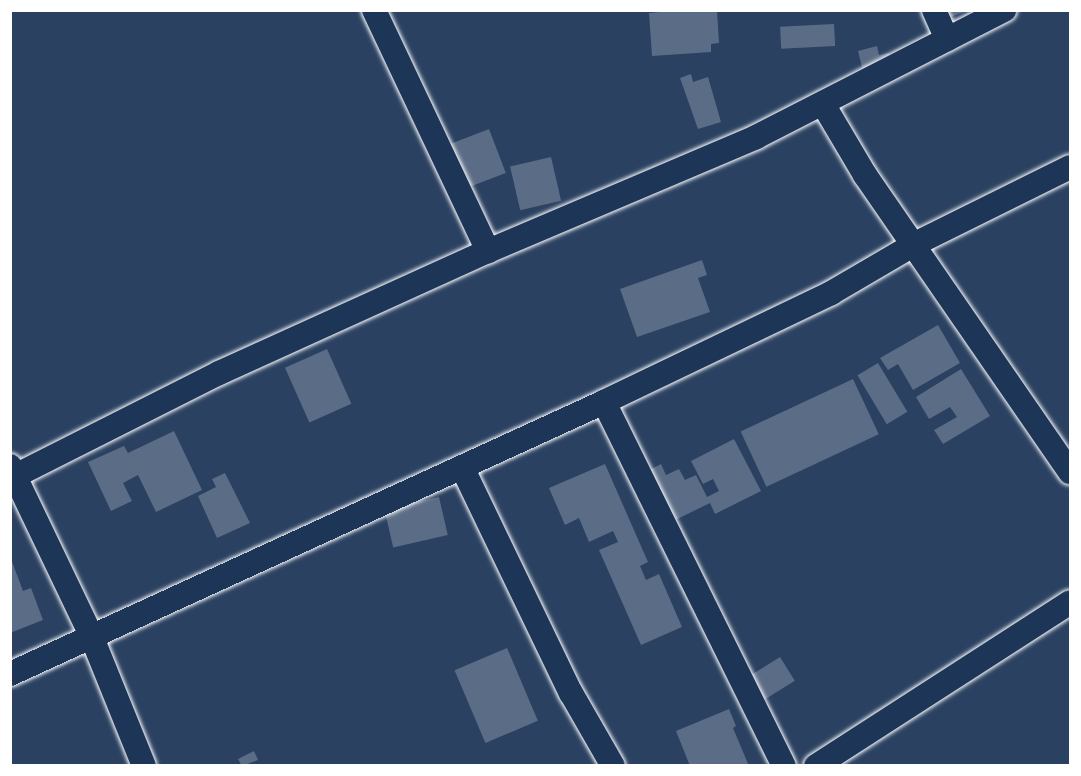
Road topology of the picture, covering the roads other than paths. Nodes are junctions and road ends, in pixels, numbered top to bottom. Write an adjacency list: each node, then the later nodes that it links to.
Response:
1 (374, 10): 8 (street)
2 (933, 10): 4 (street)
3 (1004, 10): 4 (street)
4 (947, 39): 5 (street)
5 (823, 104): 7 (street); 8 (street)
6 (1071, 166): 7 (street)
7 (915, 244): 9 (street); 12 (street)
8 (488, 251): 11 (street)
9 (604, 402): 10 (street); 18 (street)
10 (462, 467): 14 (street); 17 (street)
11 (13, 471): 14 (street)
12 (1071, 472)
13 (1071, 602): 19 (street)
14 (91, 635): 15 (street); 16 (street)
15 (10, 674)
16 (144, 765)
17 (613, 765)
18 (784, 765)
19 (816, 765)

